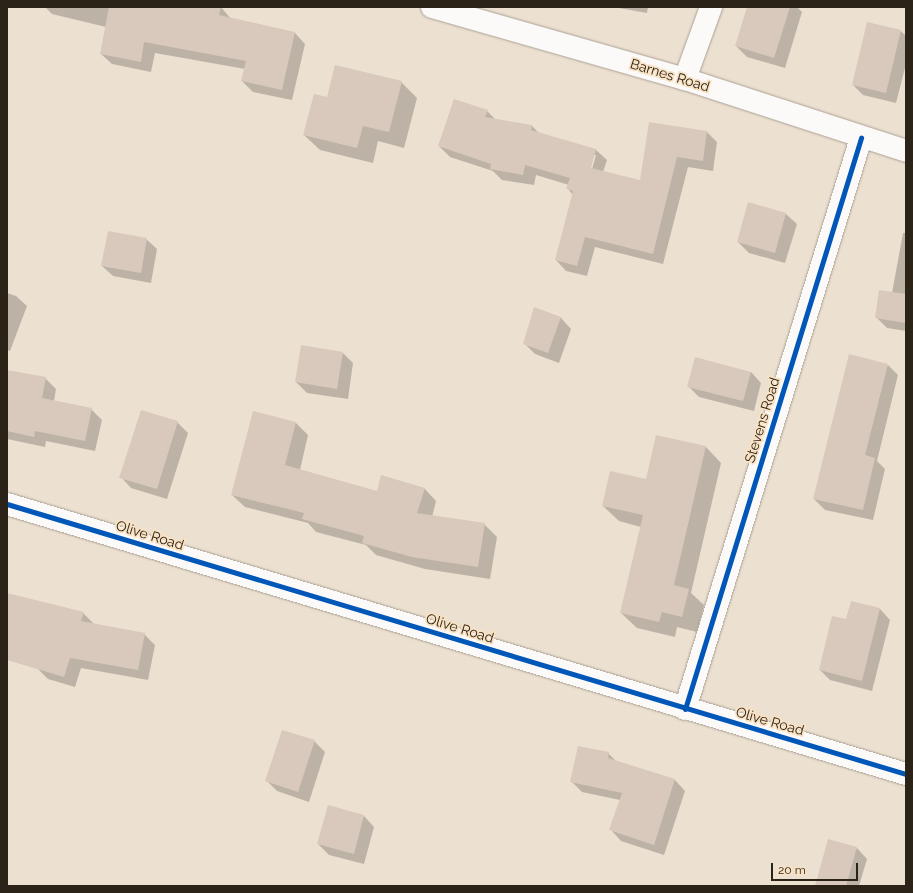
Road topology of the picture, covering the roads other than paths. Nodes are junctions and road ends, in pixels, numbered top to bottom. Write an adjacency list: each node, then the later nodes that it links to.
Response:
1 (432, 7): 3 (street, Barnes Road)
2 (711, 7): 3 (street)
3 (685, 79): 4 (street, Barnes Road)
4 (862, 138): 5 (street, Barnes Road); 7 (street, Stevens Road)
5 (906, 151)
6 (7, 504): 7 (street, Olive Road)
7 (685, 709): 8 (street, Olive Road)
8 (906, 774)

